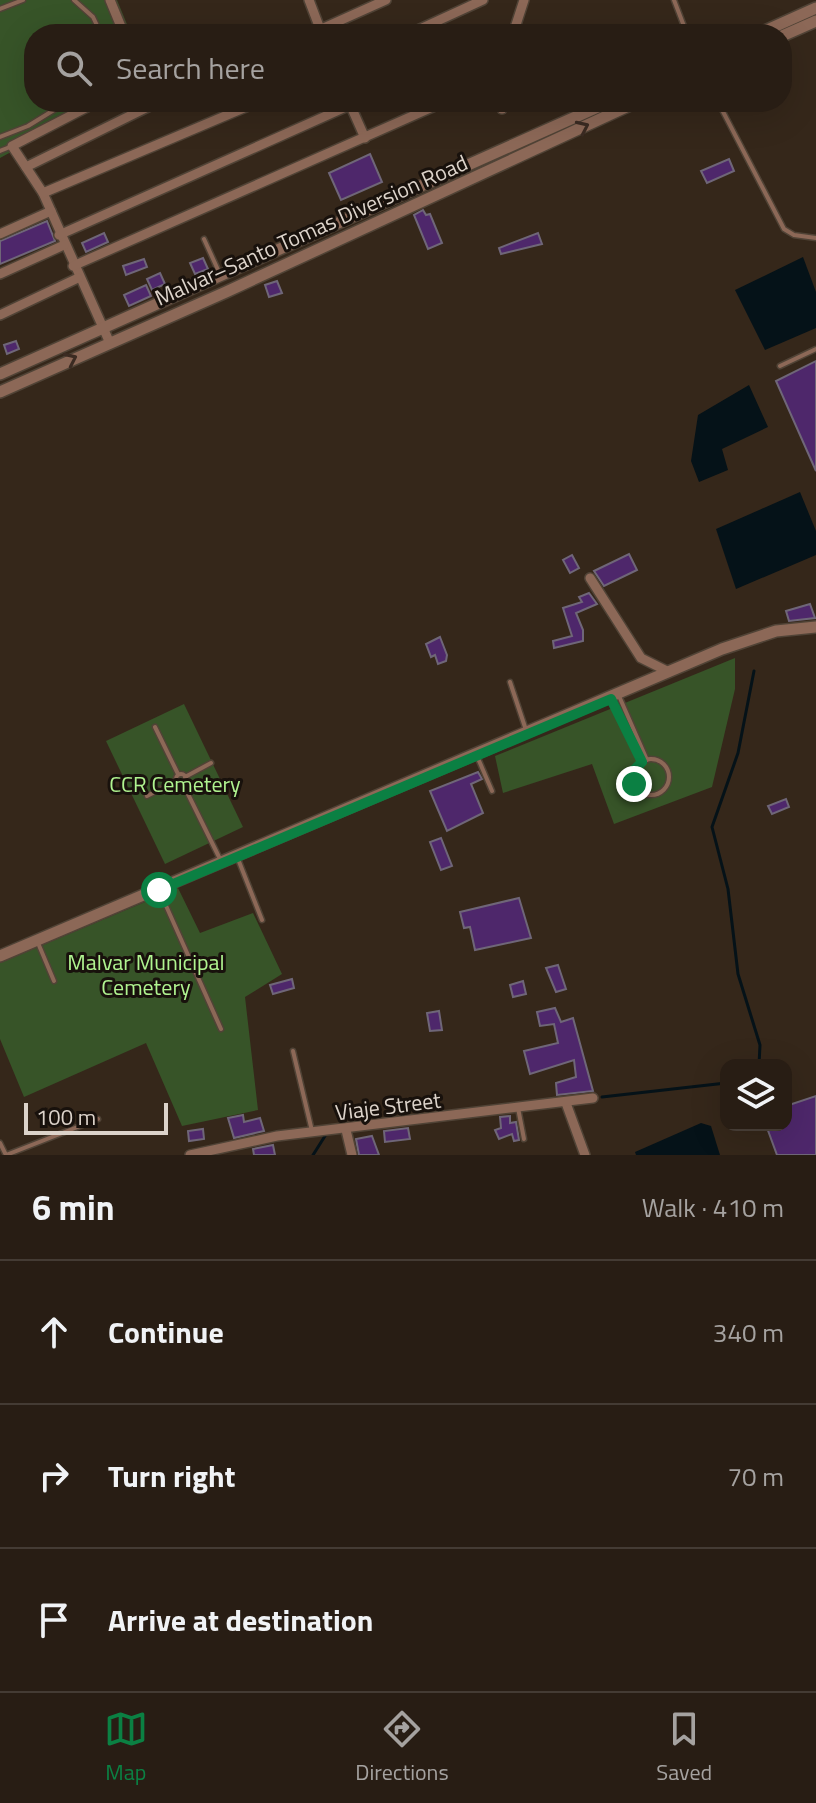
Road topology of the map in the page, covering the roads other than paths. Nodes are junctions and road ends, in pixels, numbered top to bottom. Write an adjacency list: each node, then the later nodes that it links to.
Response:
1 (23, 0): 10 (lane)
2 (74, 0): 12 (lane)
3 (110, 0): 13 (street)
4 (309, 0): 14 (street)
5 (386, 0): 15 (street)
6 (483, 0): 16 (street)
7 (524, 0): 17 (street)
8 (674, 0): 18 (lane)
9 (816, 8): 19 (street)
10 (0, 9)
11 (816, 21): 20 (street)
12 (96, 24)
13 (120, 24)
14 (319, 24)
15 (338, 24)
16 (431, 24)
17 (516, 24)
18 (683, 24)
19 (780, 24)
20 (792, 32)
21 (51, 112): 31 (lane)
22 (78, 112): 33 (street)
23 (138, 112): 35 (street)
24 (234, 112): 36 (street)
25 (332, 112): 39 (street)
26 (355, 112): 32 (street)
27 (422, 112): 32 (street)
28 (586, 112): 45 (street, Malvar–Santo Tomas Diversion Road)
29 (615, 112): 49 (street, Malvar–Santo Tomas Diversion Road, one-way to 29)
30 (723, 112): 40 (lane)
31 (0, 137)
32 (365, 138): 43 (street)
33 (12, 146): 34 (lane); 35 (street)
34 (0, 151)
35 (26, 167): 36 (street)
36 (43, 193): 37 (street)
37 (51, 211): 38 (street); 39 (street)
38 (0, 234)
39 (59, 235): 42 (street)
40 (816, 238)
41 (204, 239): 45 (lane)
42 (64, 245): 43 (street); 44 (street)
43 (73, 266): 46 (street)
44 (0, 274)
45 (220, 274): 48 (street, Malvar–Santo Tomas Diversion Road)
46 (78, 278): 47 (street); 48 (street)
47 (0, 315)
48 (102, 327): 49 (street); 52 (street, Malvar–Santo Tomas Diversion Road)
49 (109, 341): 53 (street, Malvar–Santo Tomas Diversion Road, one-way to 49)
50 (816, 349): 51 (lane)
51 (780, 366)
52 (0, 374)
53 (0, 392)
54 (590, 578): 56 (street)
55 (816, 627): 56 (street)
56 (669, 672): 58 (street)
57 (510, 682): 60 (lane)
58 (615, 697): 60 (street); 62 (lane)
59 (155, 727): 64 (lane)
60 (527, 732): 61 (street)
61 (477, 754): 68 (lane); 70 (street)
62 (644, 761): 62 (lane)
63 (211, 763): 65 (lane)
64 (178, 774): 65 (lane); 66 (lane)
65 (185, 777): 67 (lane)
66 (176, 781): 67 (lane); 69 (lane)
67 (183, 784): 71 (lane)
68 (492, 791)
69 (147, 796)
70 (237, 856): 71 (street); 73 (lane)
71 (222, 863): 72 (street)
72 (159, 890): 74 (street); 77 (lane)
73 (262, 920)
74 (38, 941): 75 (street); 76 (lane)
75 (0, 956)
76 (54, 981)
77 (221, 1029)
78 (293, 1051): 84 (lane)
79 (593, 1098): 80 (street, Viaje Street)
80 (566, 1103): 81 (street, Viaje Street); 89 (street)
81 (518, 1105): 83 (street, Viaje Street); 85 (lane)
82 (98, 1119): 86 (lane)
83 (346, 1130): 84 (street, Viaje Street); 88 (street)
84 (312, 1133): 87 (street, Viaje Street)
85 (524, 1139)
86 (0, 1143)
87 (190, 1155)
88 (352, 1155)
89 (585, 1155)

